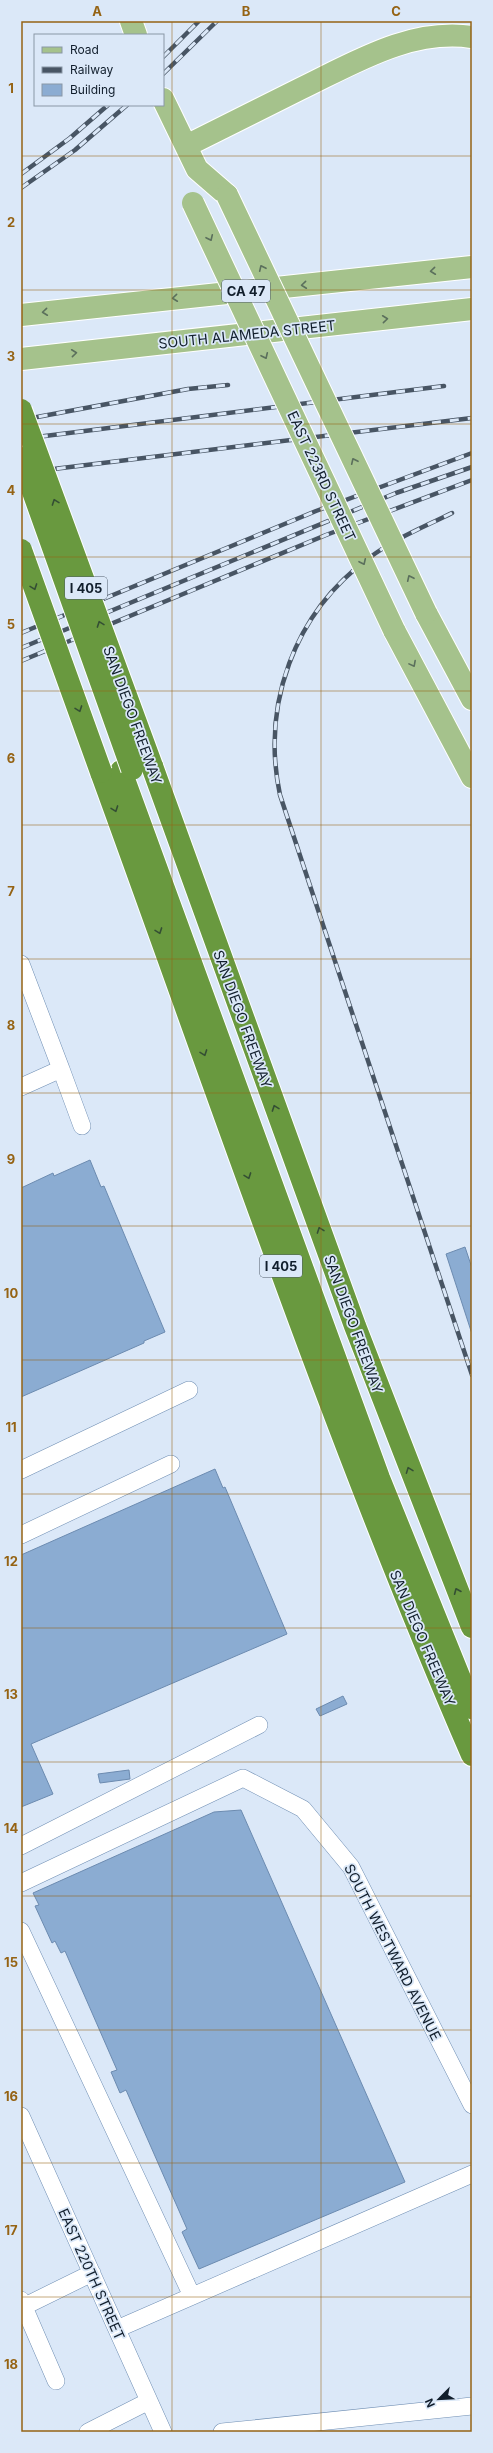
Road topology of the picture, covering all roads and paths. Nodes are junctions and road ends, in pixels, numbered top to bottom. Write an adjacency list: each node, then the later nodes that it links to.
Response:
1 (472, 38): 3 (main road)
2 (164, 102): 3 (main road)
3 (186, 146): 4 (main road)
4 (197, 170): 13 (main road, one-way to 4, bridge); 15 (main road, EAST 223RD STREET, one-way to 15, bridge)
5 (472, 267): 7 (main road, CA 47, one-way to 7)
6 (472, 309): 8 (main road, SOUTH ALAMEDA STREET, one-way to 6)
7 (21, 315)
8 (21, 359)
9 (21, 410): 14 (highway, SAN DIEGO FREEWAY / I 405, one-way to 9, bridge)
10 (21, 458): 14 (highway, bridge)
11 (21, 496): 14 (highway)
12 (21, 550): 14 (highway, SAN DIEGO FREEWAY / I 405, one-way to 14, bridge)
13 (472, 699)
14 (127, 770): 24 (highway, SAN DIEGO FREEWAY / I 405, one-way to 14); 25 (highway); 26 (highway); 28 (highway, SAN DIEGO FREEWAY / I 405, one-way to 28)
15 (472, 777)
16 (21, 964): 17 (street)
17 (62, 1069): 18 (street); 19 (street)
18 (21, 1087)
19 (82, 1126)
20 (189, 1390): 22 (street)
21 (171, 1464): 23 (street)
22 (21, 1470)
23 (21, 1535)
24 (472, 1627)
25 (472, 1678)
26 (472, 1708)
27 (259, 1725): 29 (street)
28 (472, 1755)
29 (21, 1846)
30 (21, 1883): 32 (street, SOUTH WESTWARD AVENUE)
31 (21, 1931): 36 (street)
32 (472, 2105)
33 (21, 2116): 35 (street, EAST 220TH STREET)
34 (472, 2174): 36 (street)
35 (92, 2273): 37 (street); 38 (street, EAST 220TH STREET)
36 (192, 2296): 38 (street)
37 (22, 2305): 39 (street)
38 (117, 2329): 40 (street, EAST 220TH STREET)
39 (56, 2381)
40 (149, 2401): 42 (street); 43 (street, EAST 220TH STREET)
41 (472, 2406): 44 (street)
42 (88, 2432)
43 (163, 2432)
44 (222, 2432)

